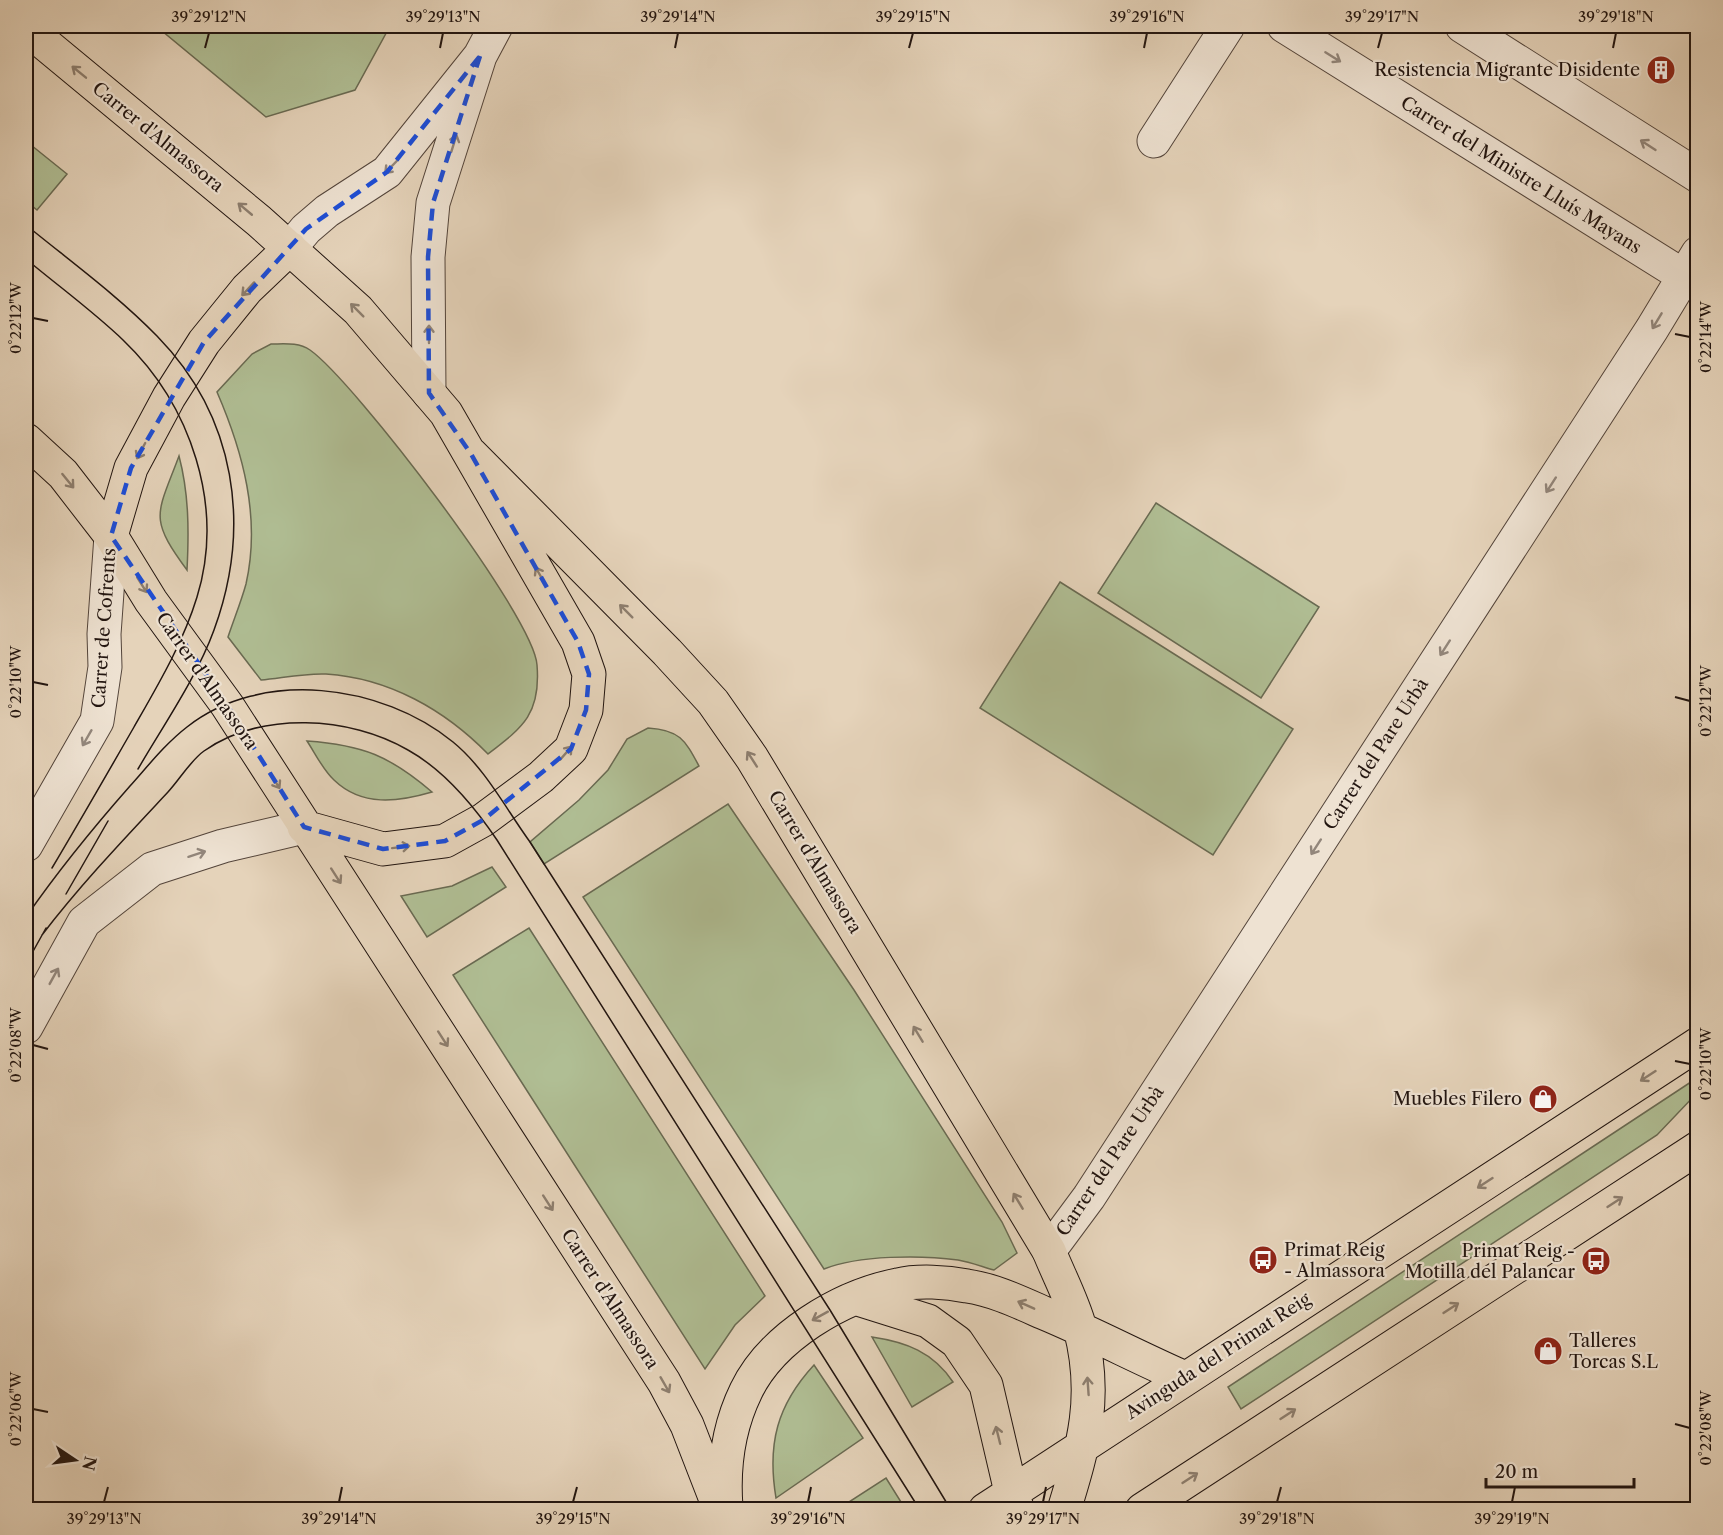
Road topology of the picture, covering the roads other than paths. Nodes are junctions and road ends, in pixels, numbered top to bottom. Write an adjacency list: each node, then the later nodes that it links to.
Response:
1 (496, 26): 6 (street)
2 (1228, 26): 7 (street)
3 (1284, 26): 10 (street, Carrer del Ministre Lluís Mayans, one-way to 10)
4 (1462, 26): 8 (street, one-way to 4)
5 (26, 28): 9 (main road, Carrer d'Almassora, one-way to 5)
6 (480, 56): 9 (street, one-way to 9); 11 (street, one-way to 6)
7 (1154, 141)
8 (1698, 176)
9 (290, 248): 11 (main road, Carrer d'Almassora, one-way to 9); 14 (main road, one-way to 14)
10 (1693, 272): 20 (street, Carrer del Pare Urbà, one-way to 20)
11 (429, 393): 13 (main road, Carrer d'Almassora)
12 (26, 440): 14 (main road, Carrer d'Almassora, one-way to 14)
13 (471, 454): 15 (main road, Carrer d'Almassora, one-way to 13); 20 (main road, Carrer d'Almassora, one-way to 13)
14 (111, 536): 15 (main road, Carrer d'Almassora, one-way to 15); 16 (street, Carrer de Cofrents, one-way to 16)
15 (304, 827): 17 (street, one-way to 15); 26 (main road, Carrer d'Almassora, one-way to 26)
16 (26, 845)
17 (26, 1027)
18 (1698, 1044): 23 (main road, Avinguda del Primat Reig, one-way to 23)
19 (1694, 1149): 29 (main road, one-way to 19)
20 (1049, 1251): 22 (main road, Carrer d'Almassora)
21 (858, 1299): 22 (main road, one-way to 21); 25 (main road, one-way to 21); 27 (main road, one-way to 27)
22 (1080, 1328): 23 (main road); 24 (main road, Carrer d'Almassora, one-way to 22)
23 (1185, 1378): 24 (main road, Avinguda del Primat Reig)
24 (1084, 1444): 25 (main road, Avinguda del Primat Reig); 28 (main road, Carrer d'Almassora)
25 (1005, 1503)
26 (720, 1509)
27 (727, 1509)
28 (1064, 1509)
29 (1142, 1509)

